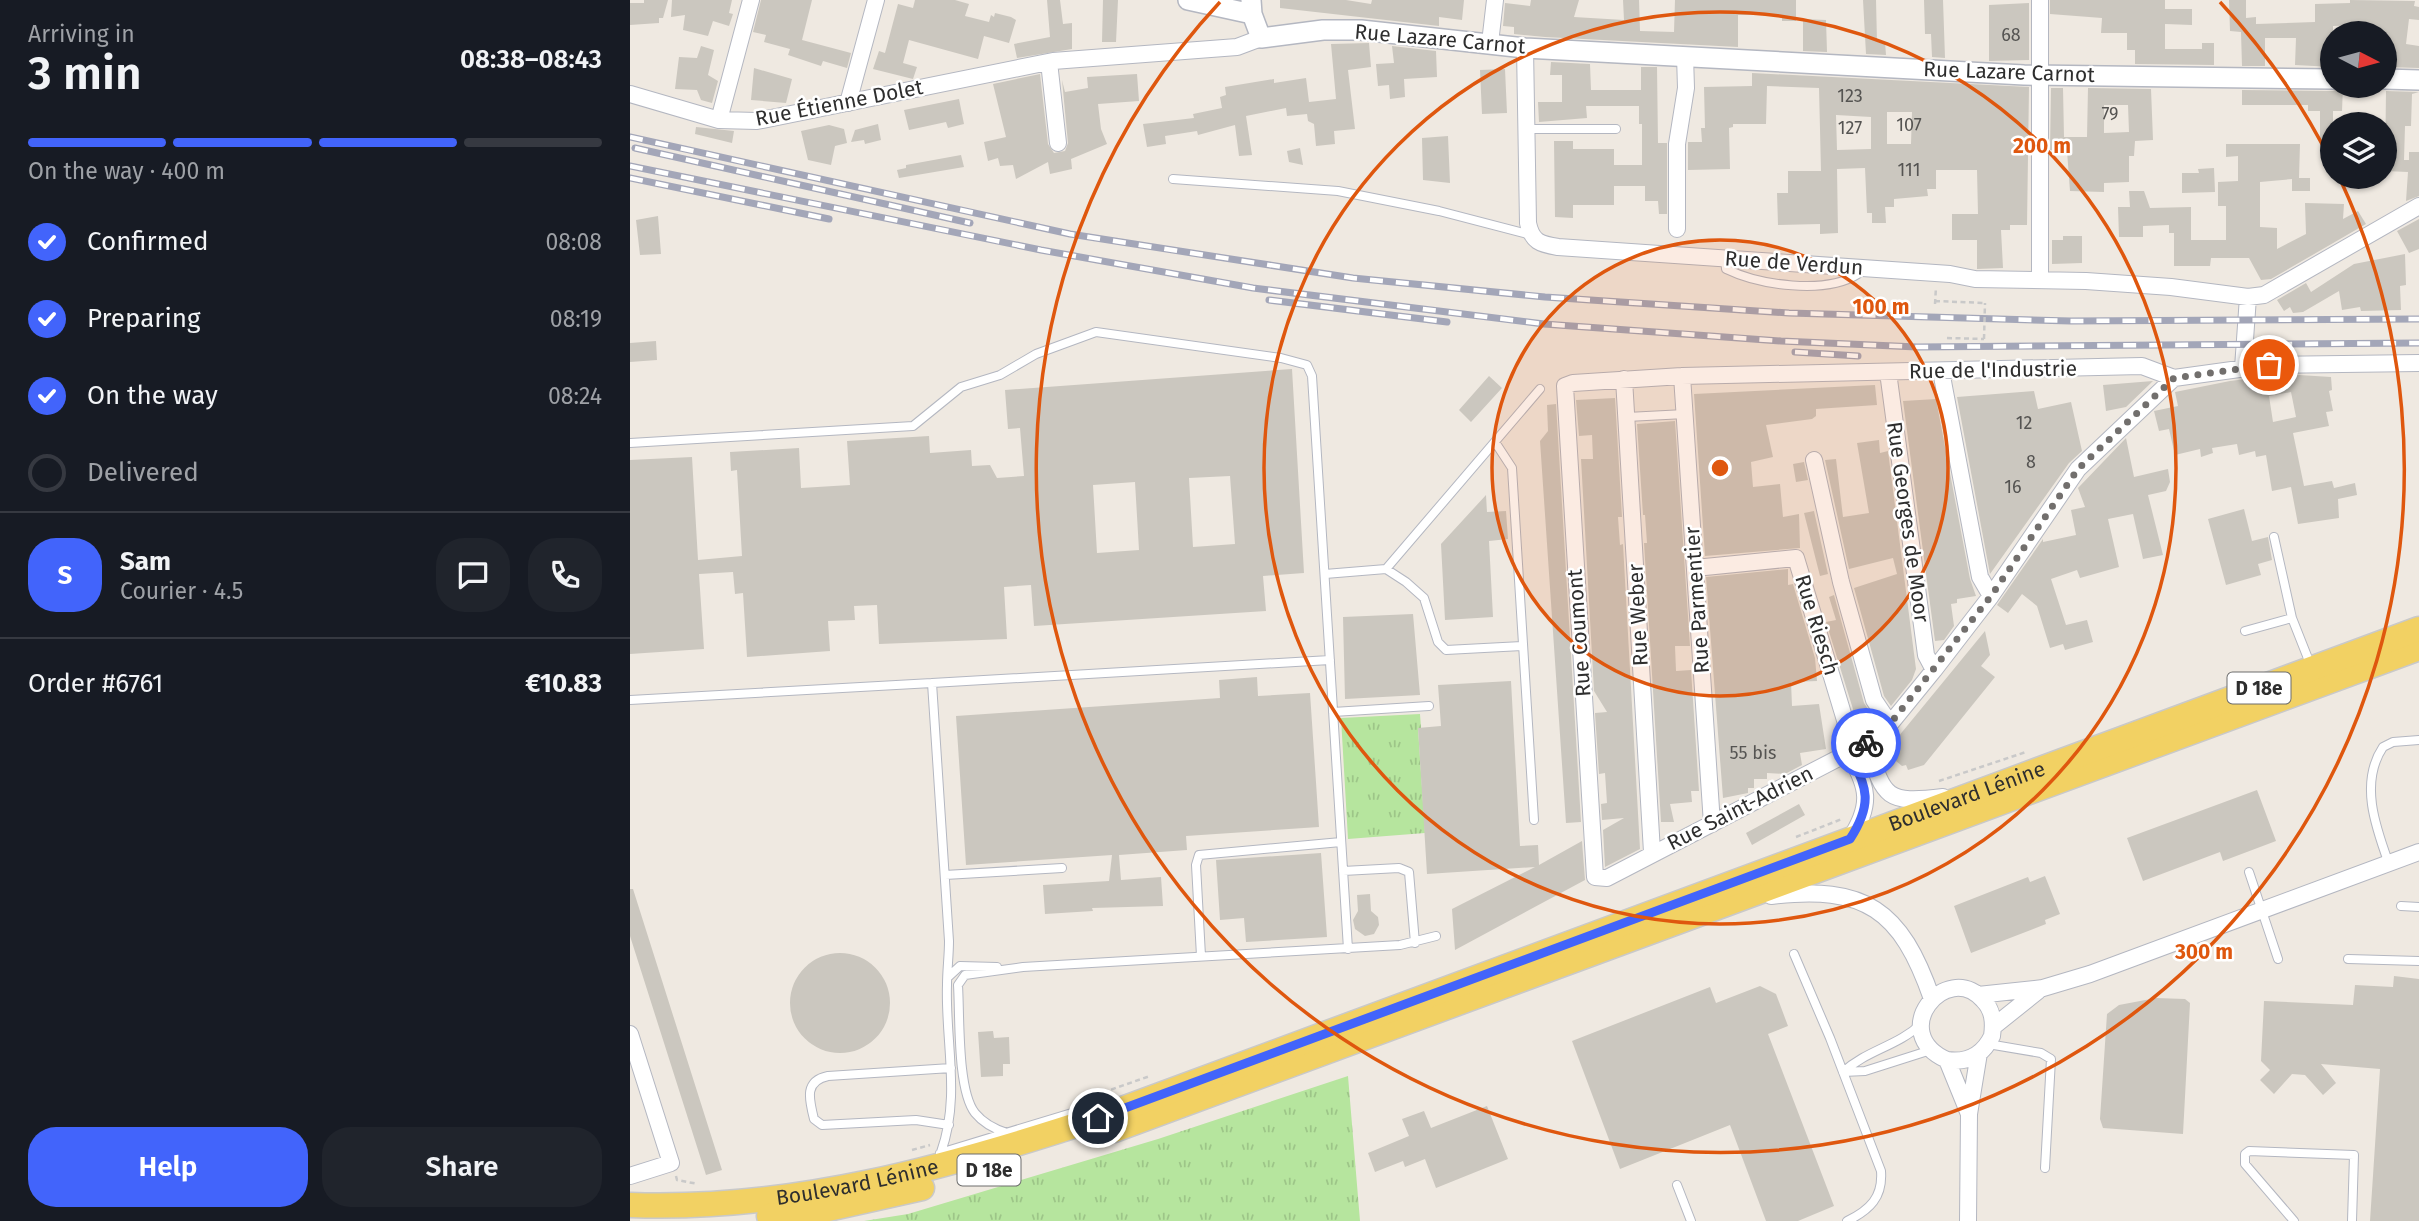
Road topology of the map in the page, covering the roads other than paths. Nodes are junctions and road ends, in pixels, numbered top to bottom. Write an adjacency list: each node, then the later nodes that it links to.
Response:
1 (751, 0): 18 (street)
2 (876, 0): 17 (street)
3 (1188, 0): 6 (street)
4 (1495, 0): 8 (street)
5 (2040, 0): 12 (street)
6 (1251, 7): 7 (street)
7 (1261, 38): 8 (street, Rue Lazare Carnot); 11 (street, Rue Étienne Dolet)
8 (1490, 43): 9 (street, Rue Lazare Carnot)
9 (1525, 48): 10 (street, Rue Lazare Carnot); 19 (street)
10 (1685, 56): 12 (street, Rue Lazare Carnot); 24 (street)
11 (1049, 62): 17 (street, Rue Étienne Dolet); 21 (street)
12 (2042, 75): 13 (street, Rue Lazare Carnot); 26 (street)
13 (2320, 79)
14 (2398, 79): 15 (street)
15 (2419, 80)
16 (630, 94): 18 (street, Rue Étienne Dolet)
17 (848, 103): 18 (street, Rue Étienne Dolet)
18 (719, 120)
19 (1527, 129): 20 (lane); 25 (street)
20 (1616, 129)
21 (1058, 143)
22 (1173, 179): 25 (lane)
23 (2419, 206): 27 (street)
24 (1677, 229)
25 (1531, 235): 26 (street, Rue de Verdun)
26 (2039, 280): 27 (street, Rue de Verdun)
27 (2248, 296): 29 (street)
28 (2419, 363): 29 (street, Rue de l'Industrie)
29 (2244, 368): 33 (street, Rue de l'Industrie)
30 (1941, 371): 31 (street, Rue de l'Industrie); 33 (street, Rue de l'Industrie); 46 (street)
31 (1888, 372): 32 (street, Rue de l'Industrie); 54 (street, Rue Georges de Moor)
32 (1682, 376): 34 (street, Rue de l'Industrie); 37 (street, Rue Parmentier)
33 (2174, 378): 46 (street, Rue Saint-Adrien)
34 (1625, 379): 35 (street, Rue de l'Industrie); 38 (street, Rue Weber)
35 (1565, 386): 74 (street, Rue Coumont)
36 (1540, 389): 39 (lane)
37 (1685, 414): 38 (lane); 43 (street, Rue Parmentier)
38 (1627, 417): 67 (street, Rue Weber)
39 (1495, 442): 44 (lane); 50 (lane)
40 (630, 443): 45 (lane)
41 (1814, 460): 59 (street)
42 (2274, 537): 47 (lane)
43 (1695, 568): 61 (street, Rue Riesch); 64 (street, Rue Parmentier)
44 (1386, 569): 45 (lane); 50 (lane)
45 (1325, 574): 52 (lane)
46 (1991, 596): 54 (street, Rue Saint-Adrien)
47 (2292, 618): 49 (lane); 53 (lane)
48 (2419, 629): 53 (main road, Boulevard Lénine / D 18e)
49 (2245, 631)
50 (1522, 646): 63 (lane)
51 (2419, 648): 75 (main road, Boulevard Lénine / D 18e)
52 (1330, 660): 55 (lane); 58 (lane)
53 (2313, 668): 62 (main road, Boulevard Lénine / D 18e)
54 (1934, 670): 59 (street, Rue Saint-Adrien)
55 (932, 683): 56 (lane); 73 (lane)
56 (630, 700)
57 (1429, 706): 58 (lane)
58 (1333, 712): 66 (lane)
59 (1890, 724): 61 (street, Rue Saint-Adrien)
60 (2419, 740): 69 (lane)
61 (1857, 749): 62 (street); 64 (street, Rue Saint-Adrien); 65 (street)
62 (1970, 794): 65 (main road, Boulevard Lénine / D 18e)
63 (1534, 820)
64 (1712, 824): 67 (street, Rue Saint-Adrien)
65 (1850, 839): 100 (main road, Boulevard Lénine / D 18e)
66 (1341, 842): 71 (lane); 83 (lane)
67 (1652, 852): 74 (street, Rue Saint-Adrien)
68 (2419, 852): 69 (street)
69 (2389, 864): 78 (street)
70 (1062, 868): 73 (lane)
71 (1343, 872): 80 (lane); 81 (lane)
72 (2249, 872): 78 (lane)
73 (945, 875): 88 (lane)
74 (1598, 879)
75 (1747, 898): 91 (street); 114 (main road, Boulevard Lénine / D 18e)
76 (2401, 906): 77 (lane)
77 (2419, 907)
78 (2262, 911): 84 (lane); 89 (street)
79 (1436, 936): 80 (lane)
80 (1415, 943): 81 (lane)
81 (1348, 949): 83 (lane)
82 (1794, 954): 99 (lane)
83 (1202, 956): 87 (lane)
84 (2278, 959)
85 (2348, 959): 86 (lane)
86 (2419, 961)
87 (1017, 967): 88 (lane); 105 (lane)
88 (948, 977): 98 (lane)
89 (2043, 988): 90 (street); 93 (street)
90 (1978, 995): 91 (street); 93 (street)
91 (1932, 999): 92 (street)
92 (1921, 1024): 96 (street); 99 (lane)
93 (1993, 1027): 95 (street)
94 (630, 1034): 110 (street)
95 (1983, 1049): 97 (street); 103 (street); 108 (lane)
96 (1931, 1050): 97 (street); 99 (lane)
97 (1947, 1060): 103 (street)
98 (951, 1068): 104 (lane); 104 (lane)
99 (1843, 1072): 116 (lane)
100 (1153, 1097): 101 (lane); 112 (main road, Boulevard Lénine / D 18e)
101 (1108, 1103)
102 (1095, 1107): 105 (lane)
103 (1969, 1114): 117 (street)
104 (949, 1125): 106 (lane)
105 (1007, 1133): 106 (lane)
106 (941, 1152): 107 (lane)
107 (928, 1156)
108 (2045, 1168)
109 (876, 1170): 112 (lane)
110 (630, 1176)
111 (1677, 1185): 115 (lane)
112 (803, 1195): 113 (main road, Boulevard Lénine / D 18e)
113 (630, 1205)
114 (712, 1221)
115 (1691, 1221)
116 (1847, 1221)
117 (1968, 1221)
118 (2294, 1221): 119 (lane)
119 (2352, 1221)

